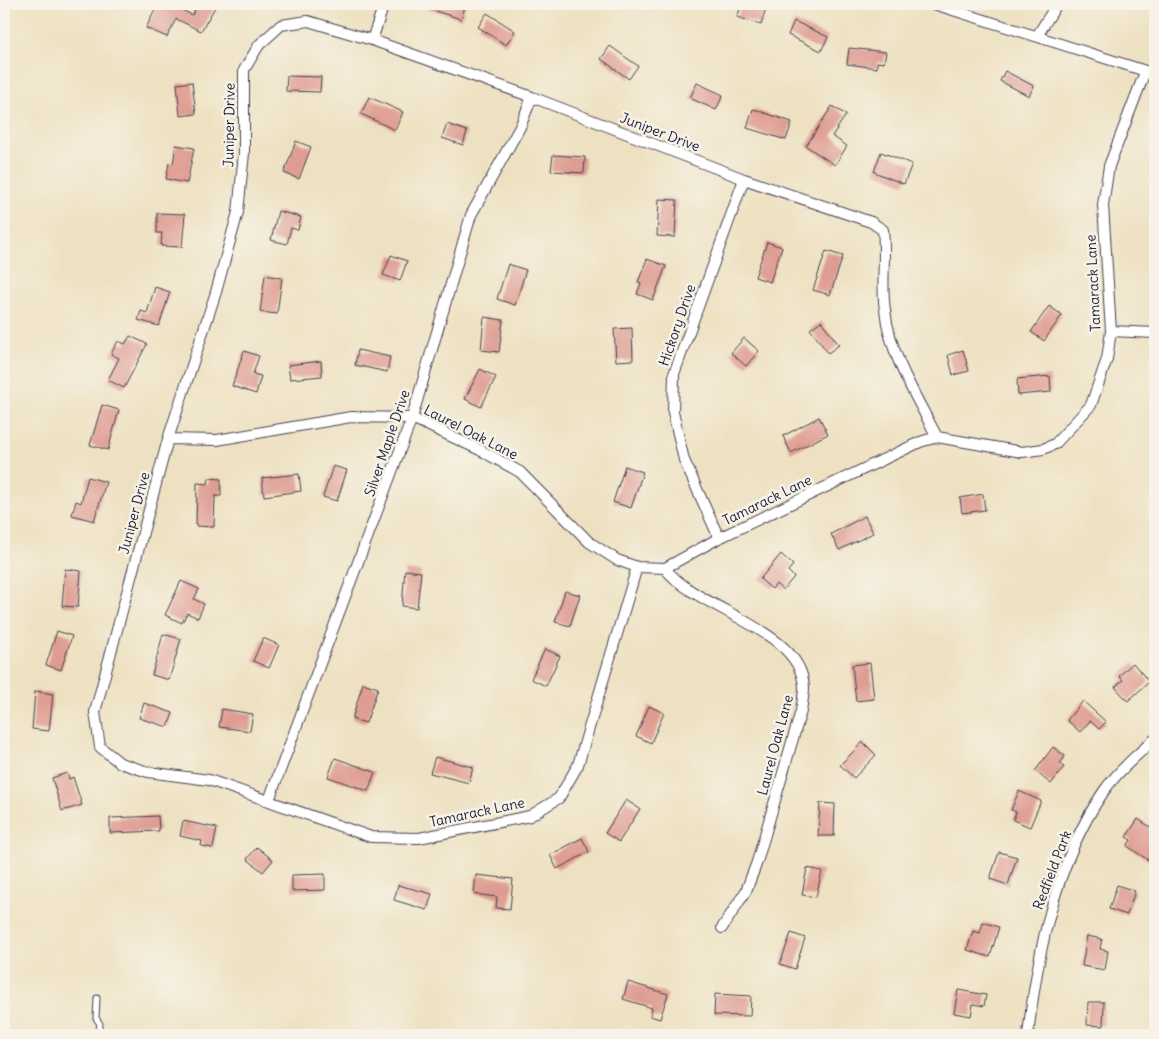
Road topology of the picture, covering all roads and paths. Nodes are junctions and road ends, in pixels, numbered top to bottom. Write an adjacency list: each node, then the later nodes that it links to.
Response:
1 (384, 4): 5 (street)
2 (934, 4): 4 (street)
3 (1057, 4): 4 (street)
4 (1037, 36): 6 (street)
5 (372, 40): 7 (street, Juniper Drive); 13 (street, Juniper Drive)
6 (1150, 73): 9 (street, Tamarack Lane)
7 (532, 97): 8 (street, Juniper Drive); 11 (street, Silver Maple Drive)
8 (744, 179): 12 (street, Juniper Drive); 14 (street, Hickory Drive)
9 (1111, 331): 10 (street); 12 (street, Tamarack Lane)
10 (1155, 333)
11 (412, 418): 13 (street, Laurel Oak Lane); 15 (street, Laurel Oak Lane); 18 (street, Silver Maple Drive)
12 (937, 437): 14 (street, Tamarack Lane)
13 (168, 439): 18 (street, Juniper Drive)
14 (719, 538): 16 (street, Tamarack Lane)
15 (637, 567): 16 (street); 18 (street, Tamarack Lane)
16 (665, 568): 19 (street, Laurel Oak Lane)
17 (1155, 739): 22 (street, Redfield Park)
18 (269, 800)
19 (722, 928)
20 (97, 998): 21 (lane)
21 (98, 1035)
22 (1028, 1035)

